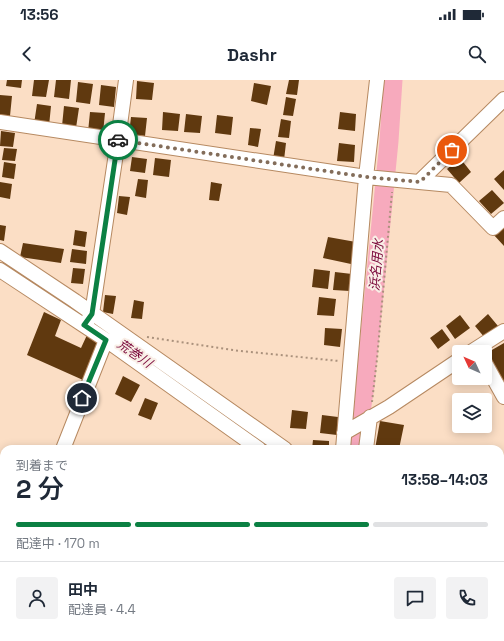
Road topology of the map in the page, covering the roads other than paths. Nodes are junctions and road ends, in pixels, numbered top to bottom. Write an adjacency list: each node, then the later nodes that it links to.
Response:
1 (125, 80): 5 (street)
2 (377, 80): 6 (street)
3 (504, 99): 7 (street)
4 (0, 122): 5 (street)
5 (118, 140): 6 (street); 11 (street)
6 (370, 177): 7 (street); 19 (street)
7 (420, 182): 8 (street)
8 (504, 218)
9 (0, 251): 11 (street)
10 (0, 270): 11 (street)
11 (87, 320): 13 (street); 22 (street)
12 (504, 331): 14 (street)
13 (106, 340): 20 (street); 21 (street)
14 (484, 345)
15 (452, 365): 18 (street)
16 (492, 376): 17 (street)
17 (504, 397)
18 (370, 418): 19 (street); 24 (street)
19 (344, 433): 23 (street)
20 (65, 445)
21 (253, 445)
22 (278, 445)
23 (343, 445)
24 (367, 445)

